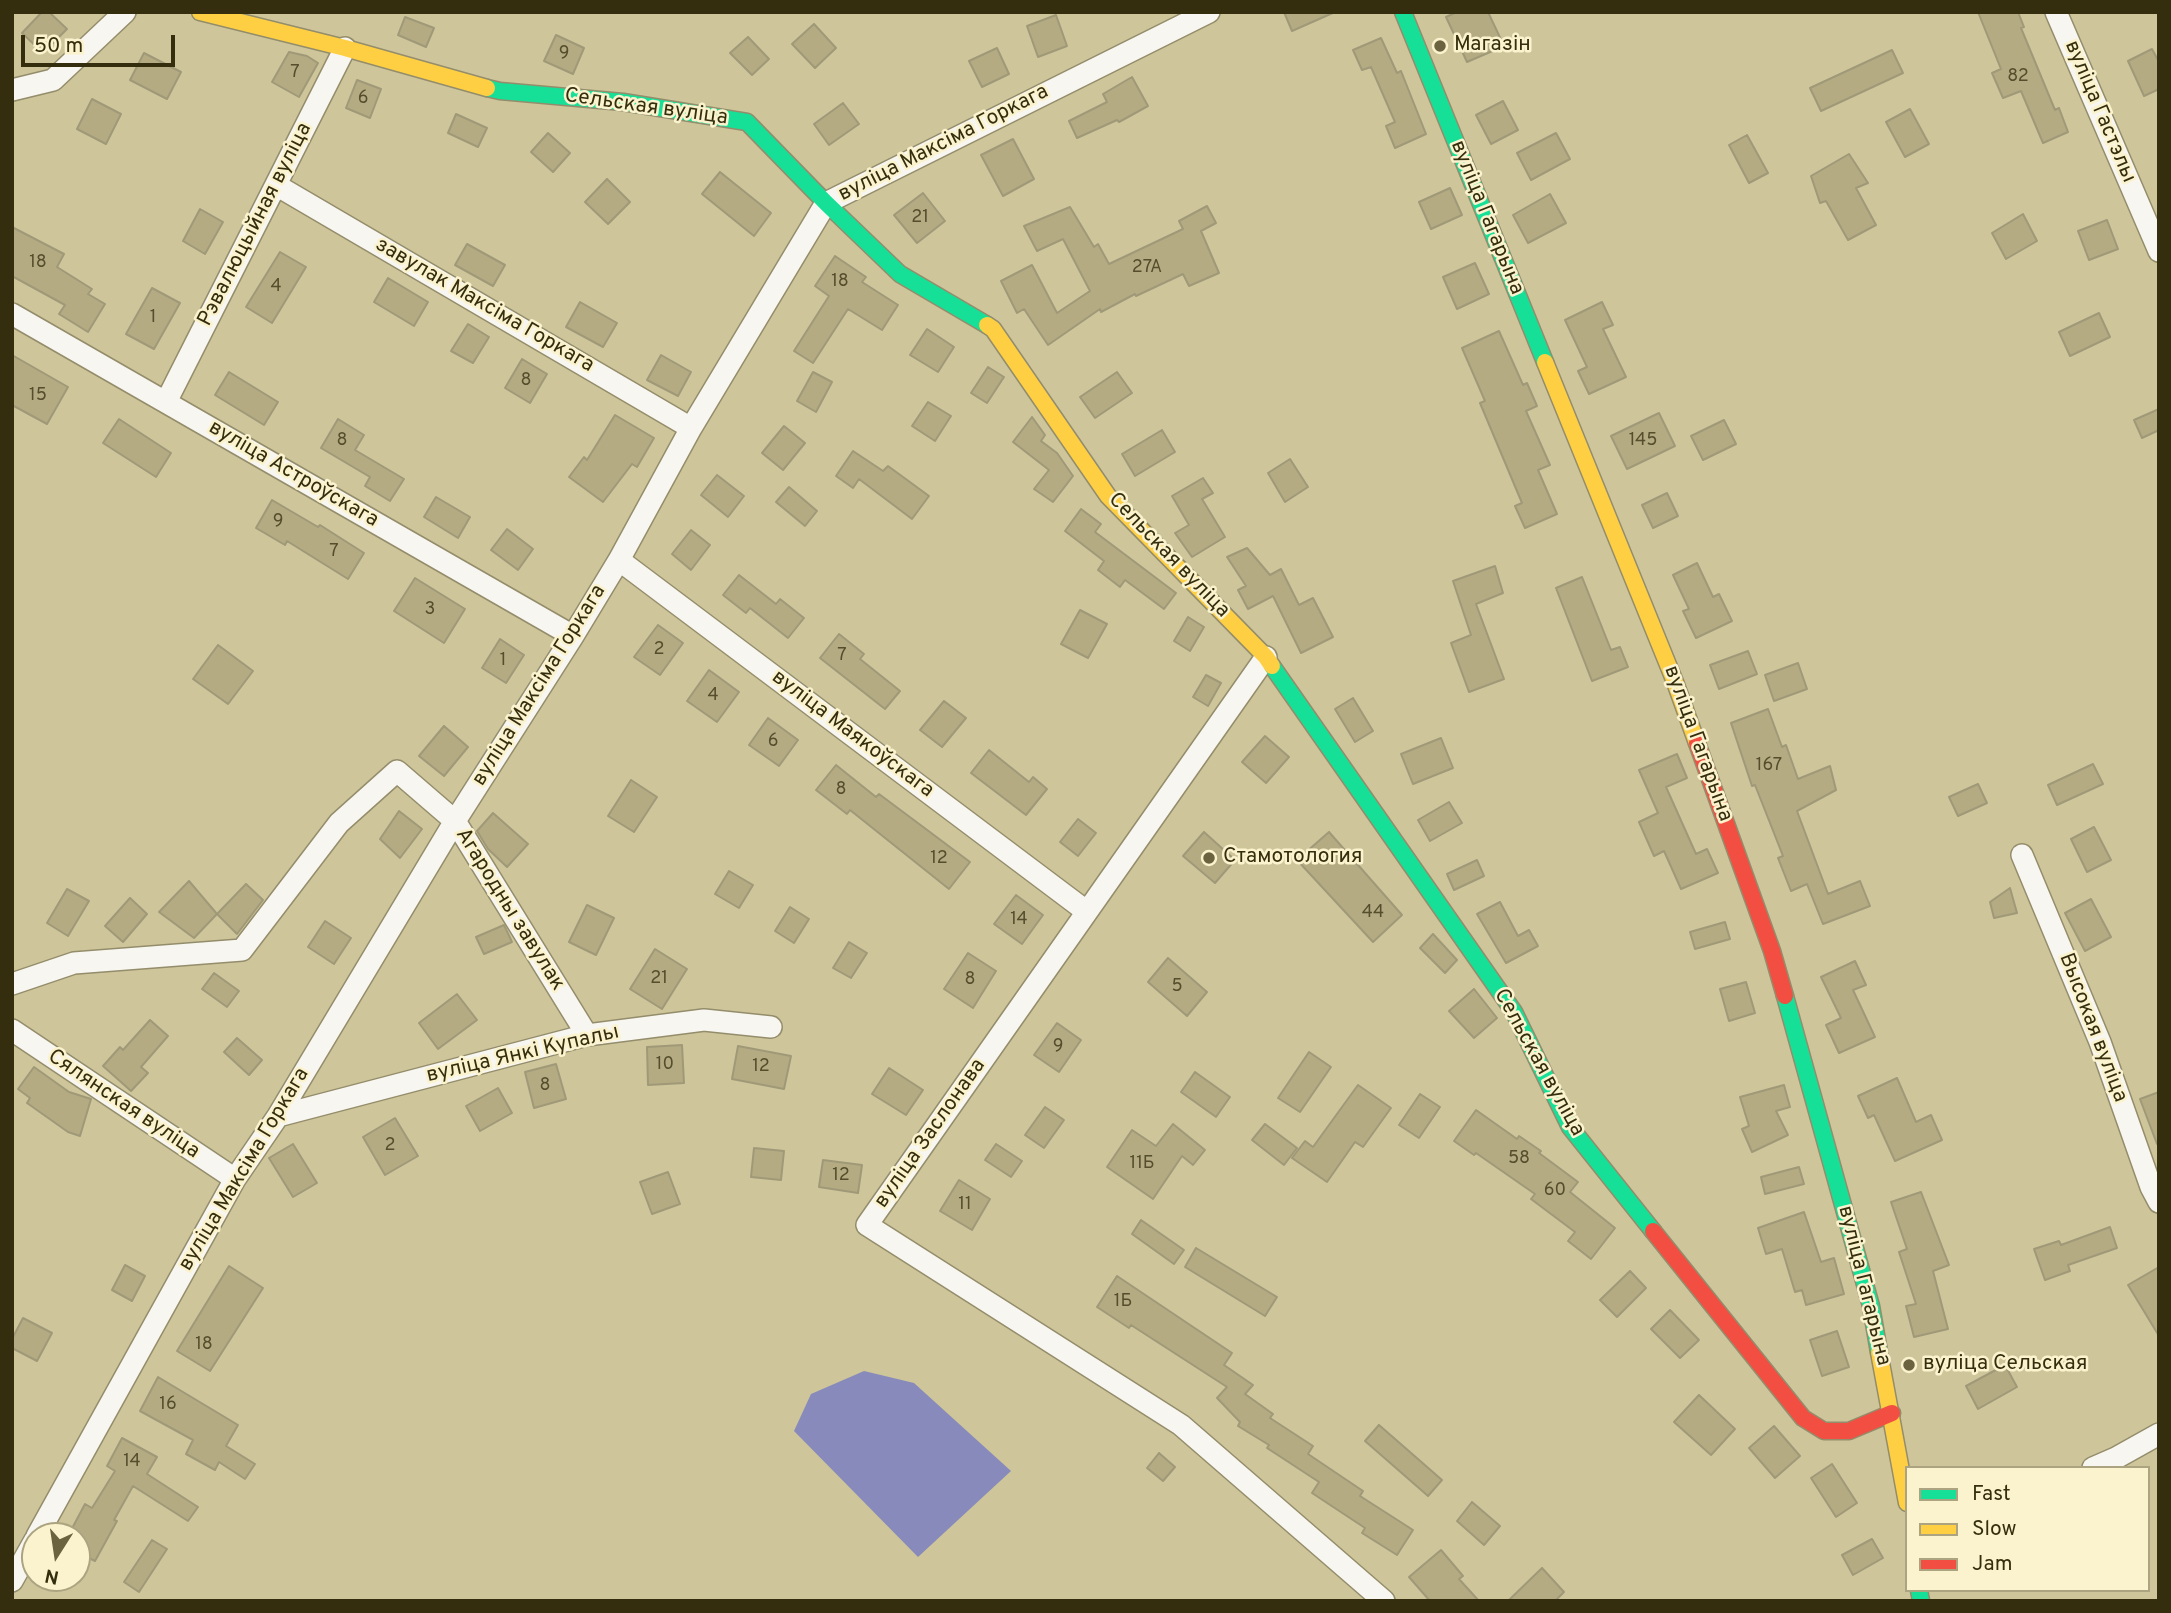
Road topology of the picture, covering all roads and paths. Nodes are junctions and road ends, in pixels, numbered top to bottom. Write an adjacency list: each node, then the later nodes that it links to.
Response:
1 (125, 12): 7 (street)
2 (200, 12): 6 (street, Сельская вуліца)
3 (1209, 12): 9 (street, вуліца Максіма Горкага)
4 (1403, 12): 27 (street, вуліца Гагарына)
5 (2056, 12): 10 (street, вуліца Гастэлы)
6 (345, 48): 8 (street, Рэвалюцыйная вуліца); 9 (street, Сельская вуліца)
7 (12, 90)
8 (276, 185): 12 (street, Рэвалюцыйная вуліца); 13 (street, завулак Максіма Горкага)
9 (826, 203): 13 (street, вуліца Максіма Горкага); 16 (street, Сельская вуліца)
10 (2159, 251)
11 (12, 314): 12 (street, вуліца Астроўскага)
12 (166, 402): 15 (street, вуліца Астроўскага)
13 (691, 428): 14 (street, вуліца Максіма Горкага)
14 (619, 559): 15 (street, вуліца Максіма Горкага); 19 (street, вуліца Маякоўскага)
15 (573, 636): 17 (street, вуліца Максіма Горкага)
16 (1266, 657): 19 (street, вуліца Заслонава); 27 (street, Сельская вуліца)
17 (455, 821): 20 (street, Агародны завулак); 23 (street, Агародны завулак); 24 (street, вуліца Максіма Горкага)
18 (2022, 855): 26 (street, Высокая вуліца)
19 (1086, 911): 34 (street, вуліца Заслонава)
20 (12, 984)
21 (771, 1027): 23 (street, вуліца Янкі Купалы)
22 (12, 1030): 25 (street, Сялянская вуліца)
23 (587, 1035): 24 (street, вуліца Янкі Купалы)
24 (278, 1116): 25 (street, вуліца Максіма Горкага)
25 (235, 1180): 31 (street, вуліца Максіма Горкага)
26 (2159, 1202)
27 (1892, 1413): 30 (street, вуліца Гагарына)
28 (2159, 1434): 29 (street)
29 (2098, 1466)
30 (1905, 1491)
31 (45, 1522)
32 (21, 1565): 33 (street, вуліца Максіма Горкага)
33 (12, 1581)
34 (1384, 1601)

